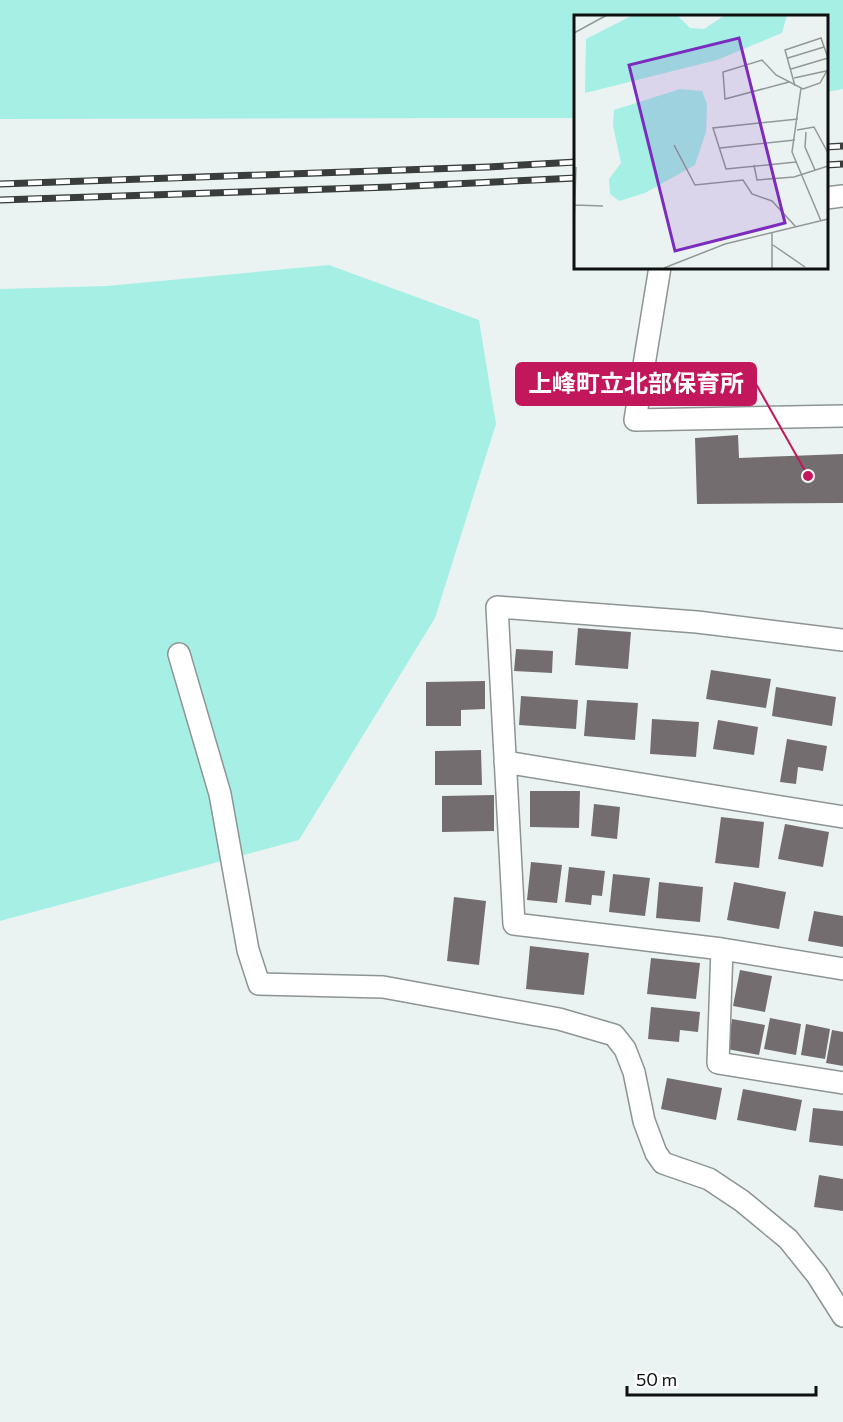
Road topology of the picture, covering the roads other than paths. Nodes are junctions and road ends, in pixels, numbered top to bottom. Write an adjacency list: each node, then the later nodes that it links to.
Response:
1 (843, 196): 2 (street)
2 (828, 198)
3 (660, 268): 4 (street)
4 (843, 416)
5 (843, 640): 7 (street)
6 (180, 654): 12 (street)
7 (505, 762): 8 (street); 9 (street)
8 (843, 817)
9 (722, 949): 10 (street); 11 (street)
10 (843, 969)
11 (843, 1083)
12 (843, 1316)

